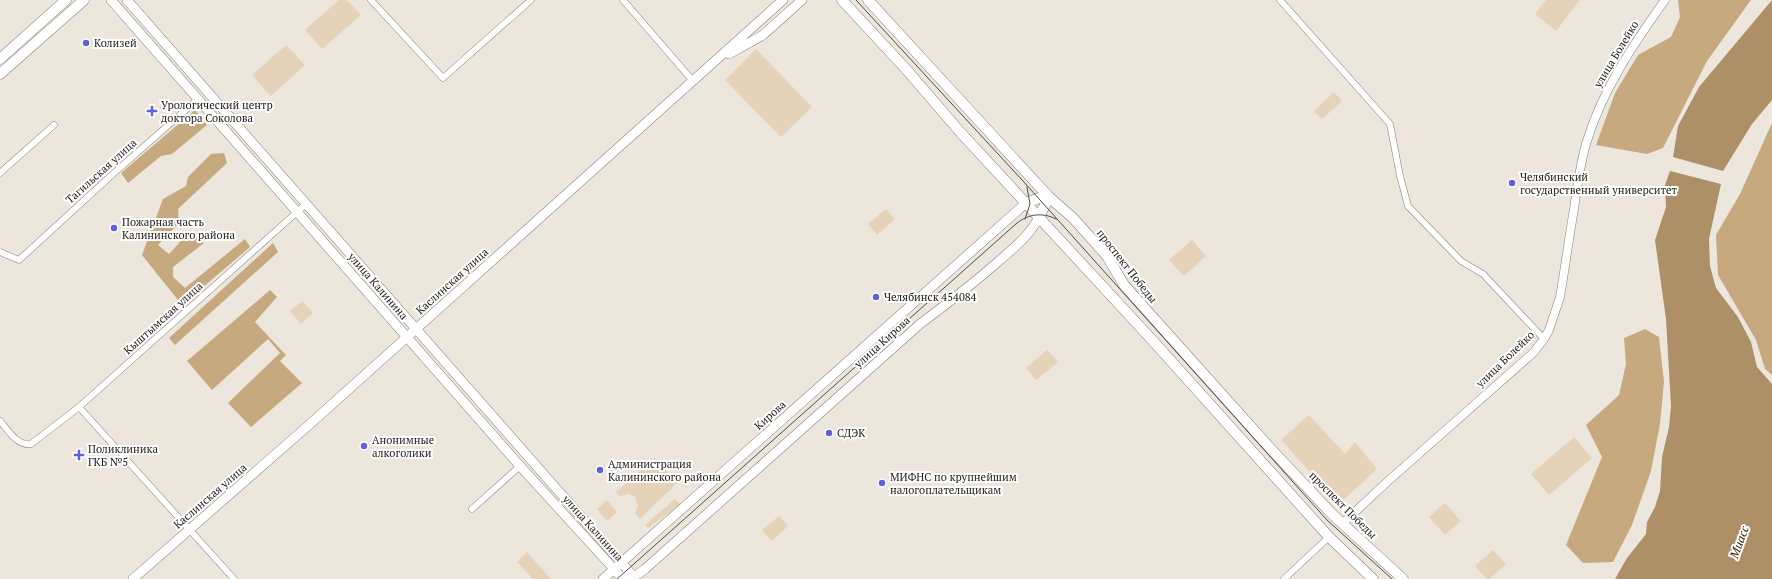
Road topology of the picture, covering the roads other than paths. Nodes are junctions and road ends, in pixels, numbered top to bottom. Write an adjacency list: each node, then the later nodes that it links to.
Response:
1 (66, 0): 14 (main road)
2 (84, 0): 16 (main road)
3 (111, 0): 18 (main road, улица Калинина)
4 (127, 0): 23 (main road, улица Калинина)
5 (372, 0): 6 (street)
6 (532, 0)
7 (623, 0): 17 (street)
8 (783, 0): 15 (main road, Каслинская улица)
9 (802, 0): 15 (main road, Каслинская улица)
10 (842, 0): 22 (main road)
11 (868, 0): 21 (main road, проспект Победы)
12 (1280, 0): 29 (street)
13 (1665, 0): 29 (street, улица Болейко)
14 (0, 59)
15 (714, 63): 17 (main road, Каслинская улица)
16 (0, 74)
17 (693, 81): 27 (main road, Каслинская улица)
18 (198, 99): 24 (main road, улица Калинина); 26 (street, Тагильская улица)
19 (54, 125): 20 (street)
20 (0, 173)
21 (1048, 197): 22 (main road); 25 (main road, улица Кирова); 34 (main road, проспект Победы)
22 (1026, 203): 25 (main road); 37 (main road, Кирова)
23 (306, 204): 24 (street, Кыштымская улица); 27 (main road, улица Калинина)
24 (297, 212): 28 (main road, улица Калинина); 30 (street, Кыштымская улица)
25 (1040, 217): 36 (main road); 39 (main road, улица Кирова)
26 (0, 252)
27 (416, 329): 28 (main road, Каслинская улица); 37 (main road, улица Калинина)
28 (407, 337): 32 (main road, улица Калинина); 35 (main road, Каслинская улица)
29 (1544, 339): 34 (street, улица Болейко)
30 (79, 407): 31 (street, Кыштымская улица); 35 (street)
31 (0, 421)
32 (520, 466): 33 (street); 38 (main road, улица Калинина)
33 (472, 509)
34 (1342, 524): 36 (main road, улица Болейко); 45 (main road, проспект Победы)
35 (190, 530): 40 (main road, Каслинская улица); 41 (street)
36 (1329, 537): 43 (street, улица Болейко); 44 (main road)
37 (621, 563): 38 (main road, Кирова); 39 (main road, улица Калинина)
38 (614, 570): 39 (main road, улица Калинина); 42 (main road, Кирова)
39 (633, 578)
40 (133, 579)
41 (234, 579)
42 (603, 579)
43 (1284, 579)
44 (1373, 579)
45 (1403, 579)

